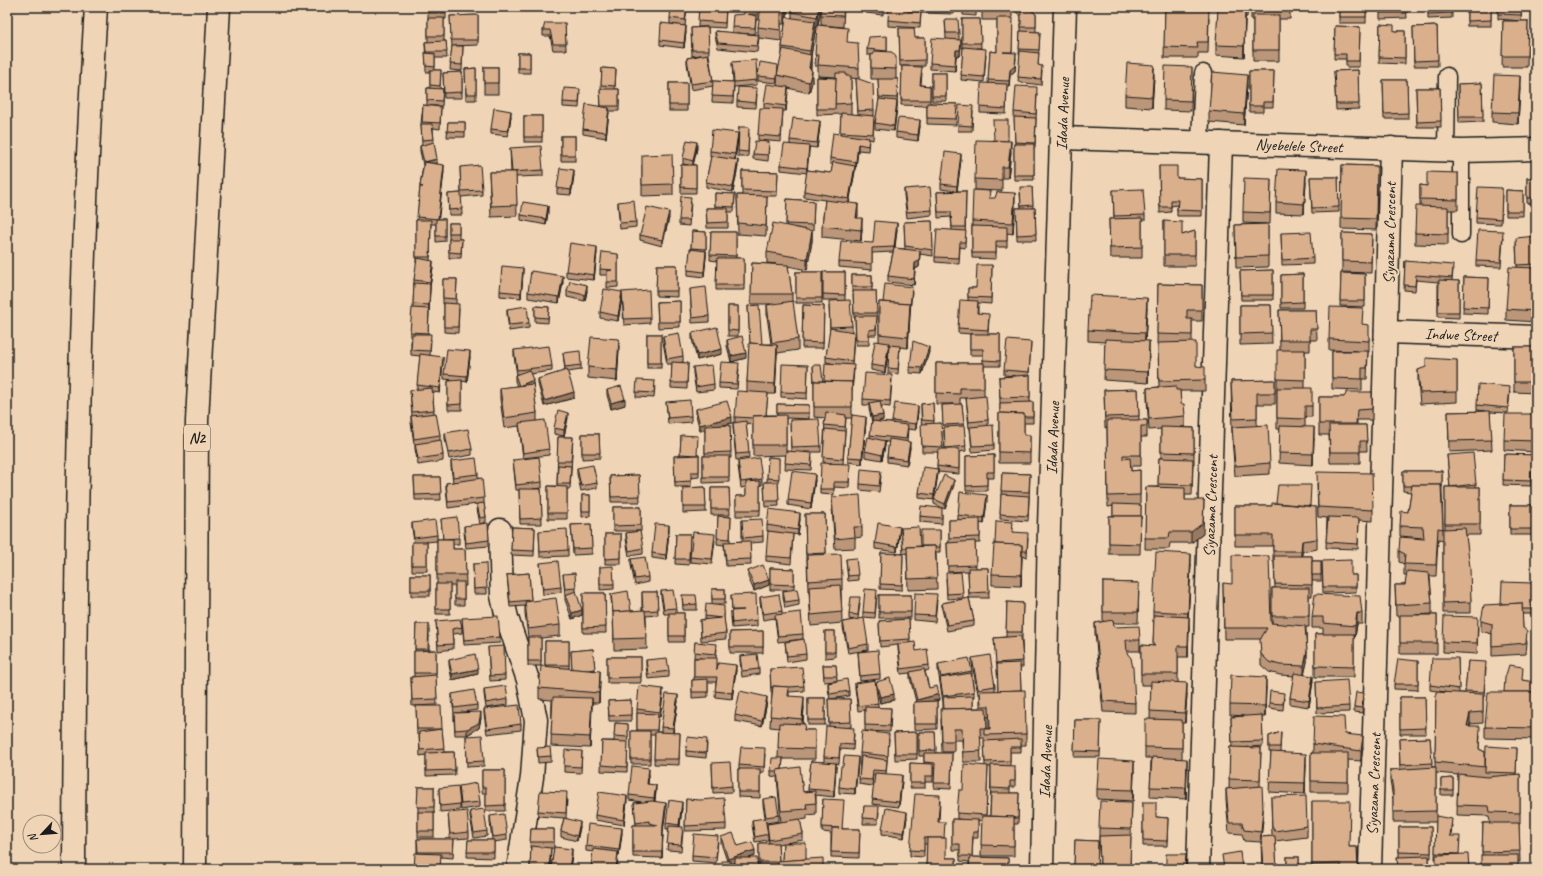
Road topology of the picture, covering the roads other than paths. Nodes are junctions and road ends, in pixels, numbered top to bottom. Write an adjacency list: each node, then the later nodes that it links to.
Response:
1 (96, 7): 15 (main road)
2 (219, 7): 16 (main road, N2)
3 (1065, 7): 6 (main road, Idada Avenue)
4 (1203, 73): 7 (lane)
5 (1447, 76): 10 (lane)
6 (1062, 138): 7 (main road, Nyebelele Street); 18 (main road, Idada Avenue)
7 (1211, 142): 8 (main road, Nyebelele Street); 19 (main road, Siyazama Crescent)
8 (1391, 148): 10 (main road, Nyebelele Street); 12 (main road, Siyazama Crescent)
9 (1536, 149): 10 (main road, Nyebelele Street)
10 (1454, 151): 11 (lane)
11 (1461, 235)
12 (1386, 332): 13 (main road, Indwe Street); 20 (main road, Siyazama Crescent)
13 (1536, 337)
14 (500, 530): 17 (main road)
15 (74, 869)
16 (195, 869)
17 (518, 869)
18 (1042, 869)
19 (1198, 869)
20 (1370, 869)

